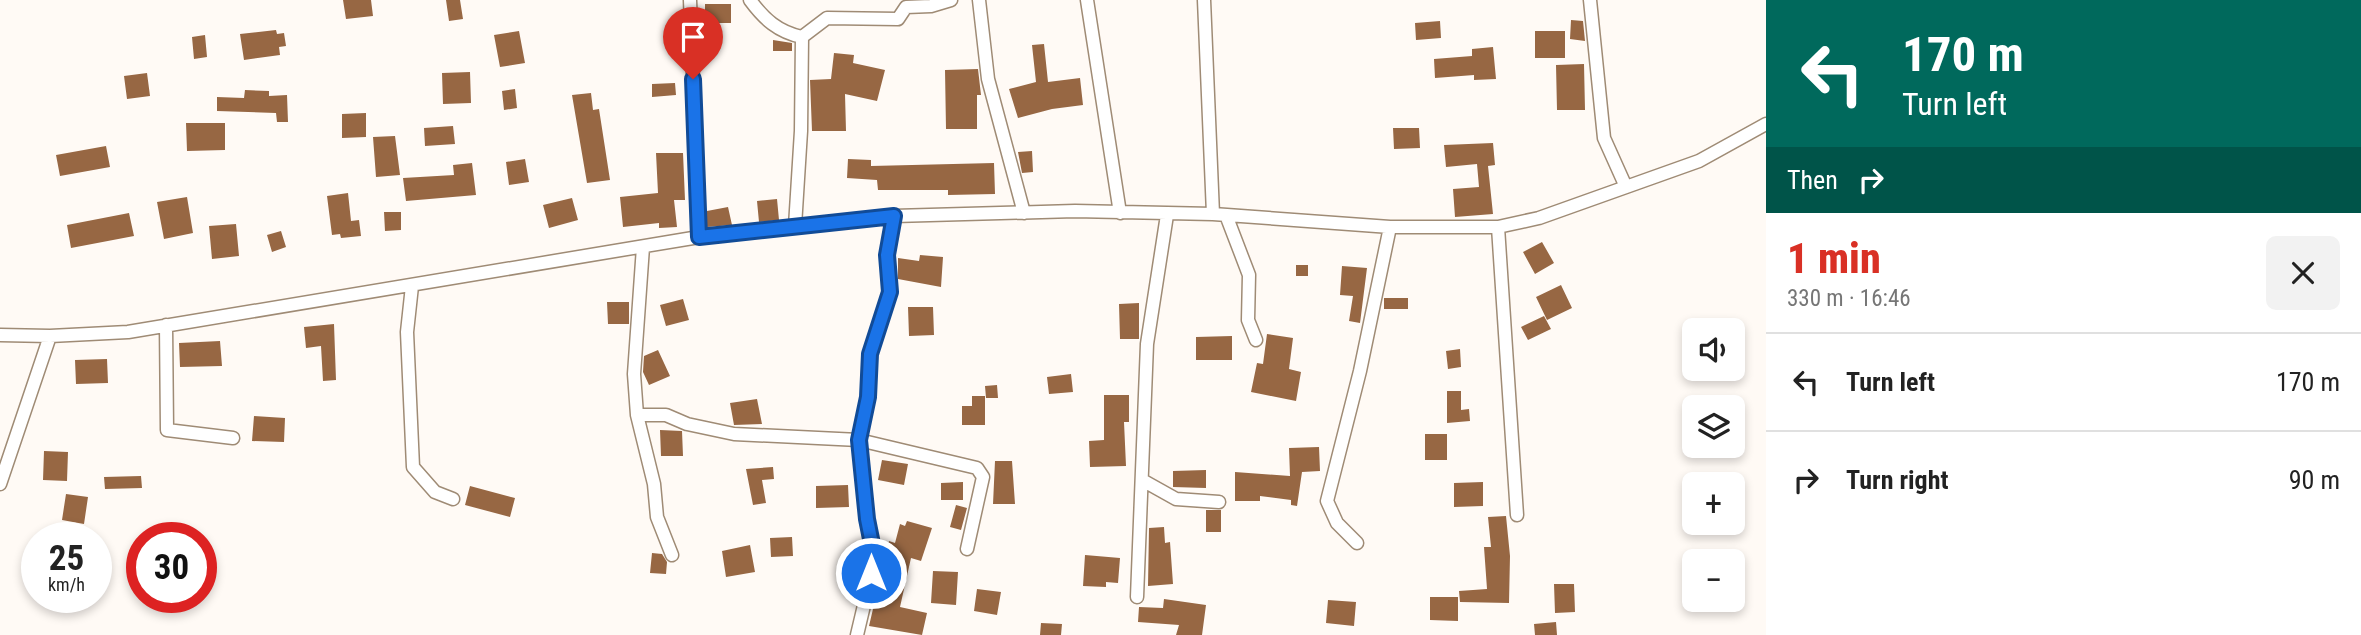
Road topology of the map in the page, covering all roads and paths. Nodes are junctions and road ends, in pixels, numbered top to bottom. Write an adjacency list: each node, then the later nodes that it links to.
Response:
1 (691, 0): 19 (street)
2 (750, 0): 8 (street)
3 (951, 0): 8 (street)
4 (979, 0): 11 (street)
5 (1087, 0): 12 (street)
6 (1204, 0): 13 (street)
7 (1590, 0): 10 (street)
8 (802, 37): 16 (street)
9 (1766, 124): 10 (street)
10 (1626, 187): 18 (street)
11 (1024, 213): 12 (street); 15 (street)
12 (1120, 213): 14 (street)
13 (1219, 214): 14 (street); 17 (street); 25 (street)
14 (1167, 215): 29 (street)
15 (894, 216): 16 (street); 28 (street)
16 (795, 226): 19 (street)
17 (1391, 227): 18 (street); 34 (street)
18 (1498, 228): 33 (street)
19 (699, 237): 20 (street)
20 (643, 247): 21 (street); 26 (street)
21 (412, 286): 22 (street); 31 (street)
22 (166, 326): 24 (street); 27 (street)
23 (0, 335): 24 (street)
24 (50, 336): 30 (street)
25 (1256, 340)
26 (637, 415): 28 (street); 36 (street)
27 (233, 438)
28 (859, 440): 35 (street); 38 (street)
29 (1142, 480): 32 (street); 37 (street)
30 (0, 484)
31 (453, 499)
32 (1219, 502)
33 (1517, 515)
34 (1357, 543)
35 (967, 549)
36 (672, 555)
37 (1137, 597)
38 (857, 635)

